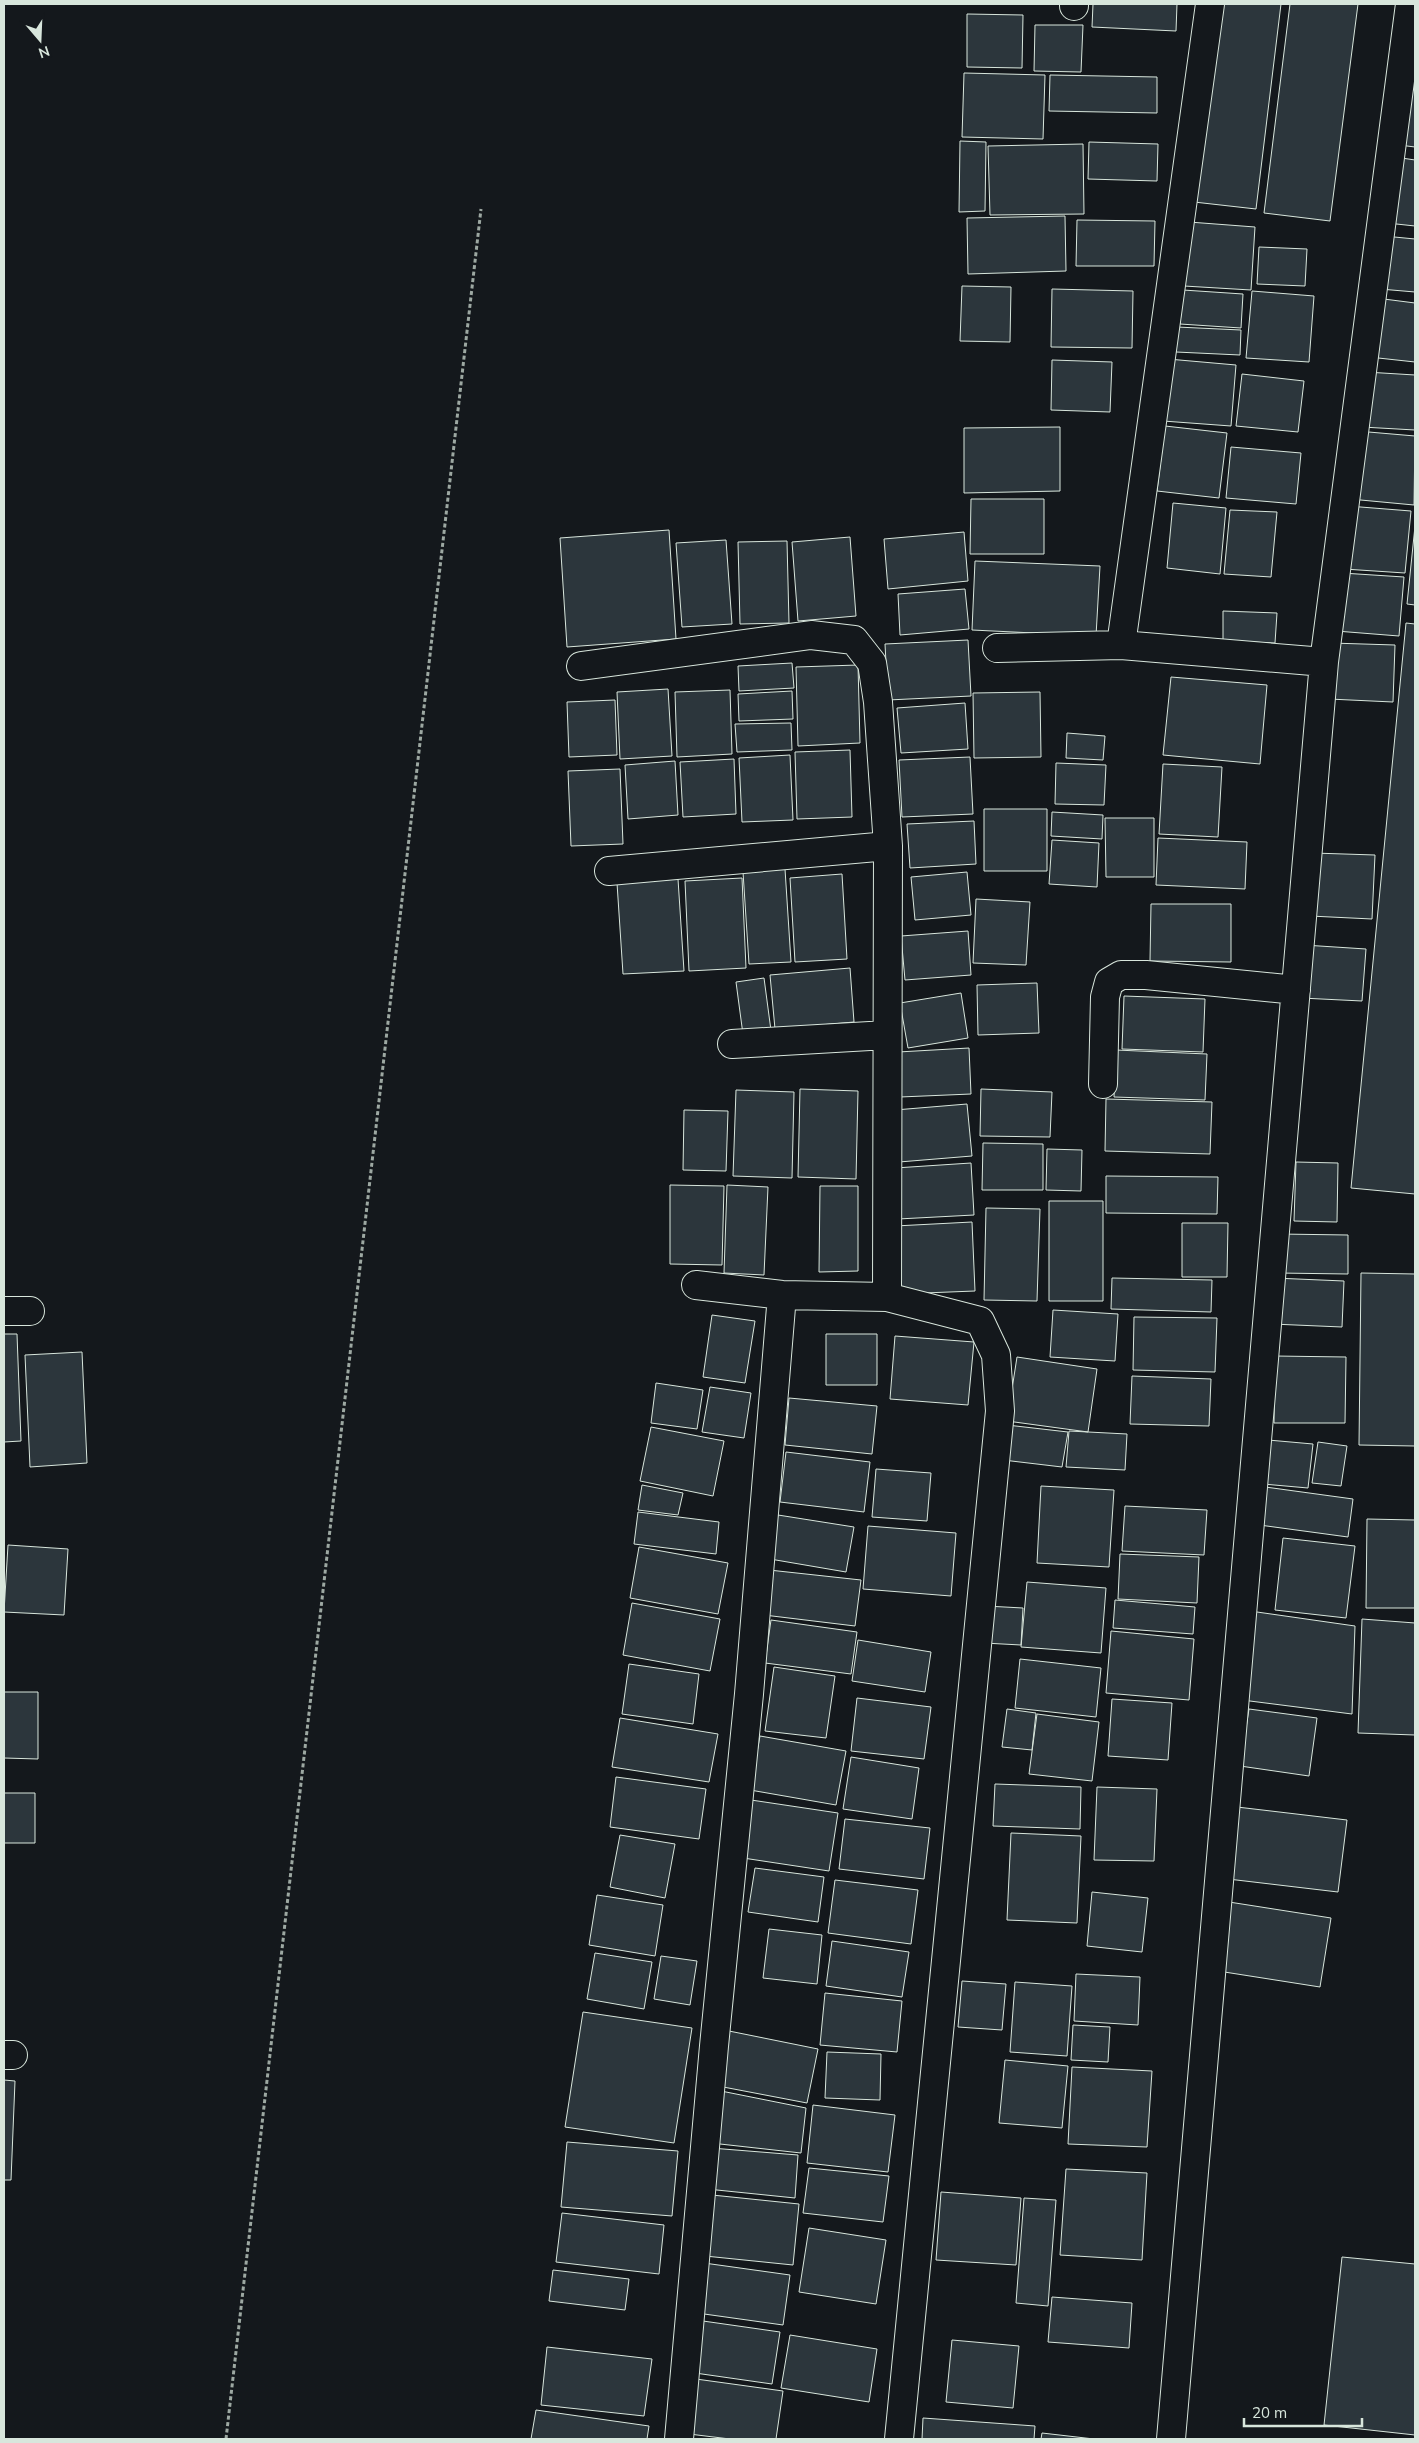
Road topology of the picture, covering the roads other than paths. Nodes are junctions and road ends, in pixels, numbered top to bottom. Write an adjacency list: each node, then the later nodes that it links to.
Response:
1 (1210, 4): 3 (street)
2 (1410, 4): 5 (street)
3 (1121, 646): 4 (street); 5 (street)
4 (997, 648)
5 (1324, 662): 9 (street)
6 (581, 666): 7 (street)
7 (888, 846): 8 (street); 10 (street)
8 (609, 871)
9 (1296, 990): 12 (street); 18 (street)
10 (887, 1035): 11 (street); 15 (street)
11 (732, 1044)
12 (1103, 1084)
13 (696, 1285): 14 (street)
14 (782, 1295): 15 (street); 16 (street)
15 (887, 1297): 17 (street)
16 (679, 2439)
17 (899, 2439)
18 (1171, 2439)

